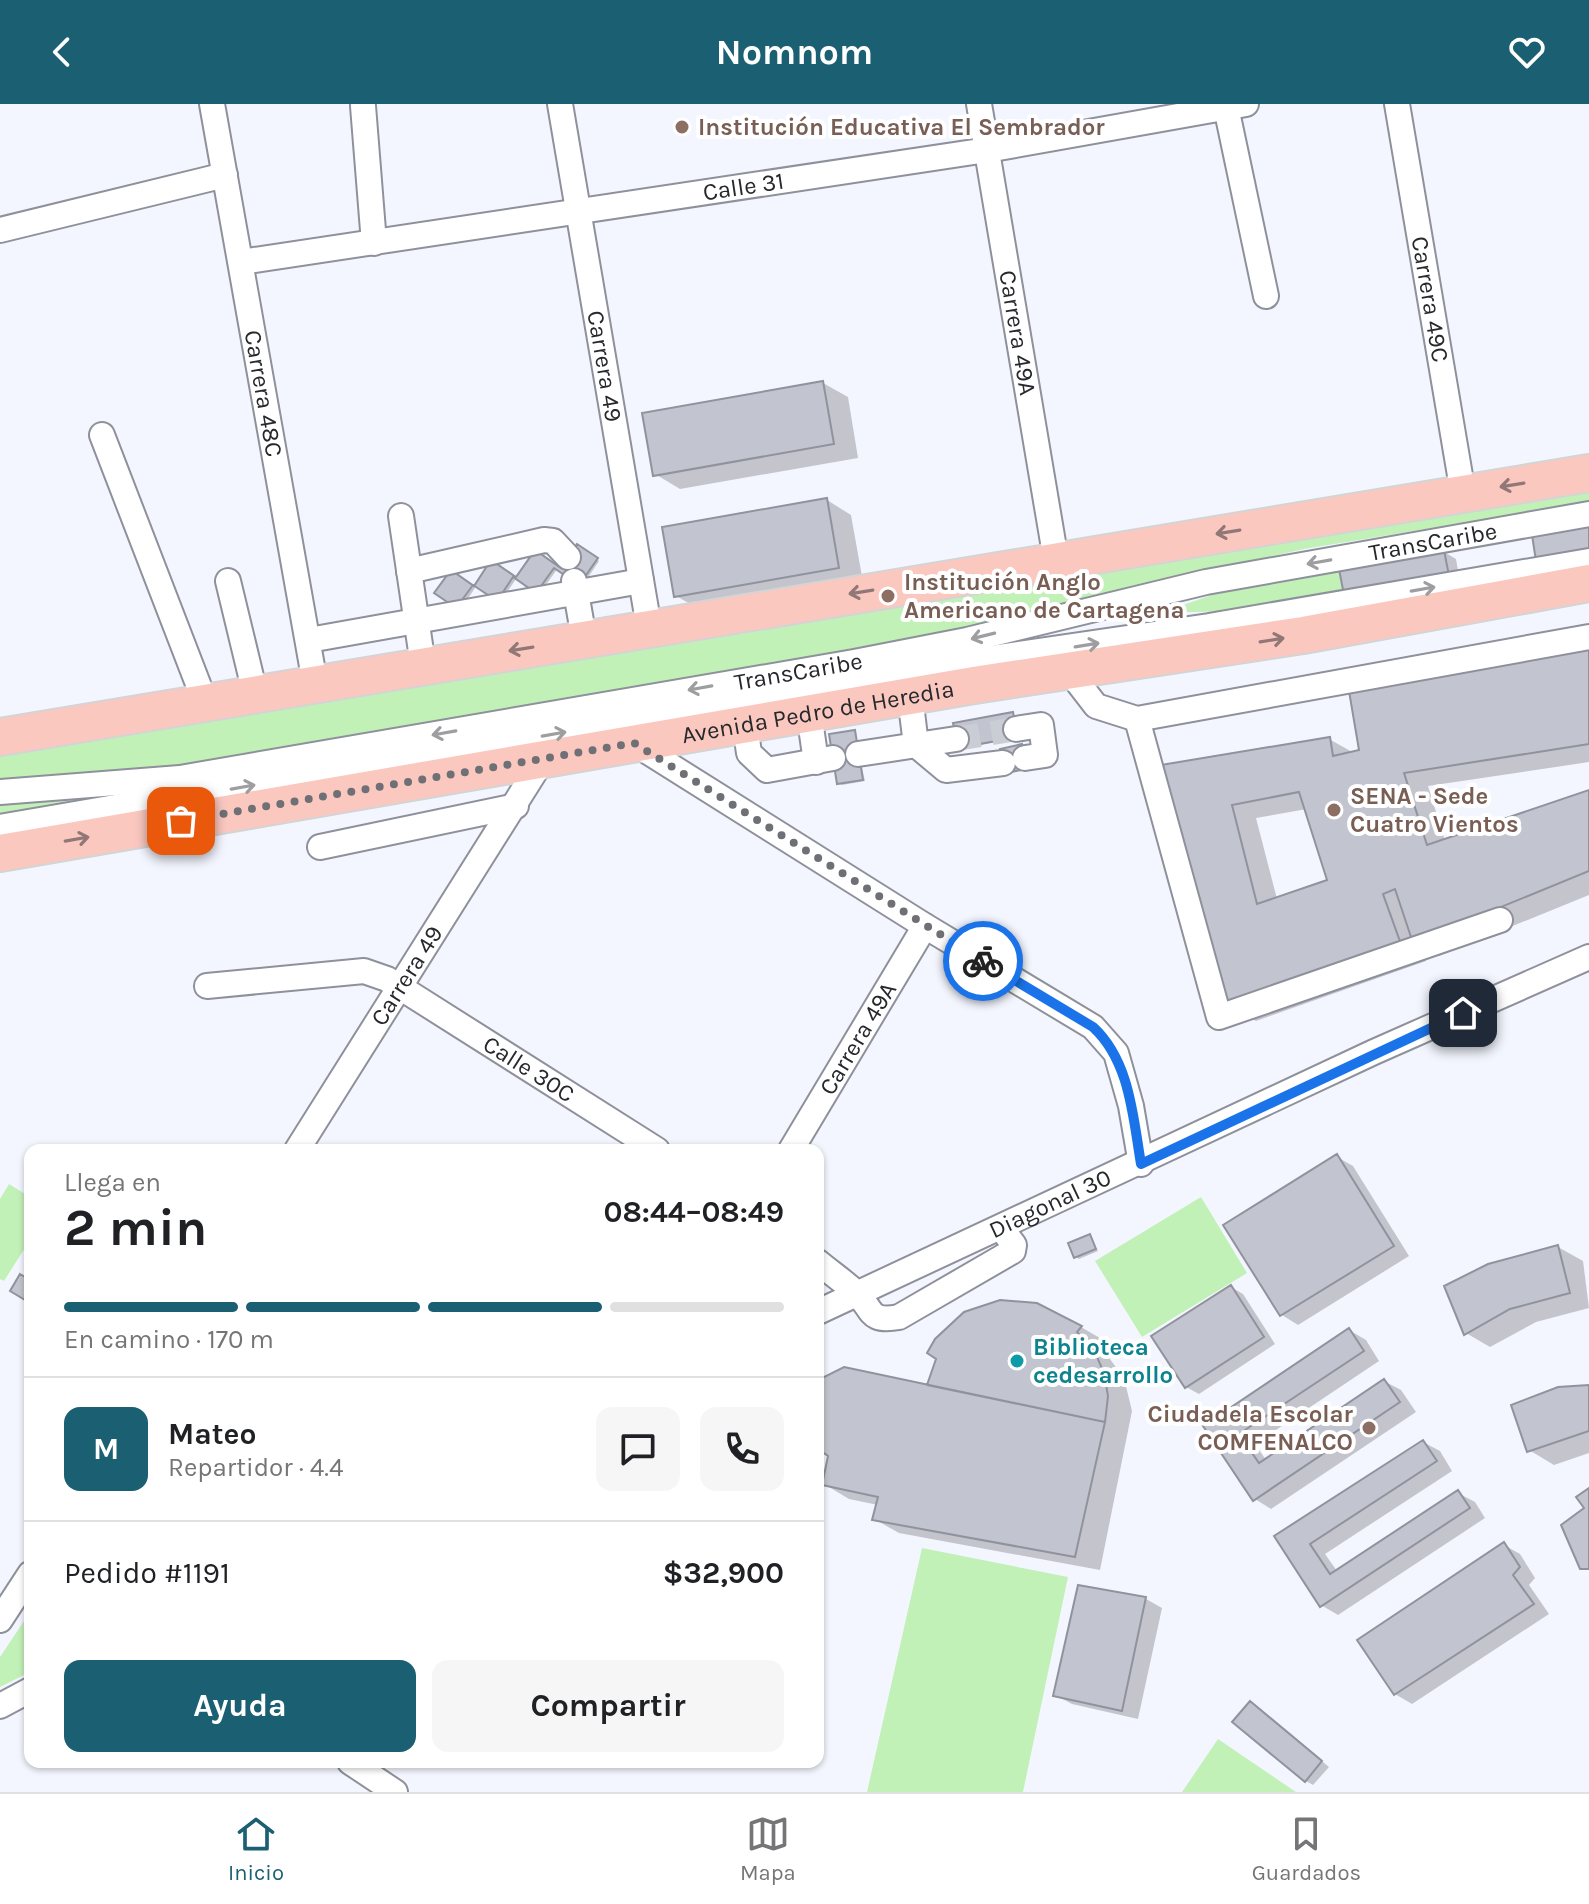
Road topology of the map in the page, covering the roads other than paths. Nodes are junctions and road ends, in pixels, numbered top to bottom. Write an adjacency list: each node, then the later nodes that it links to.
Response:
1 (212, 104): 9 (street, Carrera 48C)
2 (560, 104): 10 (street, Carrera 49)
3 (979, 104): 8 (street, Carrera 49A)
4 (1397, 104): 17 (street, Carrera 49C)
5 (363, 106): 12 (street)
6 (1236, 106): 7 (street, Calle 31); 14 (street)
7 (1192, 108): 8 (street, Calle 31)
8 (987, 150): 10 (street, Calle 31); 21 (street, Carrera 49A)
9 (225, 175): 11 (street); 13 (street, Carrera 48C)
10 (578, 213): 12 (street, Calle 31); 25 (street, Carrera 49)
11 (0, 230)
12 (374, 243): 13 (street, Calle 31)
13 (241, 262): 32 (street, Carrera 48C)
14 (1266, 296)
15 (102, 435): 38 (street)
16 (1589, 473): 17 (highway, one-way to 17)
17 (1463, 493): 21 (highway, one-way to 21)
18 (1589, 514): 49 (street, TransCaribe, one-way to 49)
19 (401, 516): 23 (street)
20 (568, 557): 23 (street)
21 (1056, 560): 29 (highway, one-way to 29)
22 (1589, 561): 51 (street, TransCaribe, one-way to 22)
23 (409, 571): 28 (street)
24 (228, 581): 36 (street)
25 (641, 581): 27 (street); 29 (street, Carrera 49)
26 (1589, 583): 34 (highway, Avenida Pedro de Heredia, one-way to 26)
27 (575, 587): 28 (street); 31 (street)
28 (416, 620): 32 (street); 33 (street)
29 (649, 627): 31 (highway)
30 (1589, 637): 40 (street)
31 (584, 638): 33 (highway, one-way to 33)
32 (309, 640): 35 (street, Carrera 48C)
33 (423, 665): 35 (highway)
34 (1069, 671): 37 (highway, Avenida Pedro de Heredia); 40 (street)
35 (315, 683): 36 (highway)
36 (255, 693): 38 (highway)
37 (910, 696): 39 (highway, Avenida Pedro de Heredia); 46 (street)
38 (205, 702): 43 (highway)
39 (809, 713): 41 (highway, Avenida Pedro de Heredia); 41 (street)
40 (1137, 719): 54 (street)
41 (745, 725): 45 (highway, Avenida Pedro de Heredia)
42 (1016, 729): 46 (street)
43 (0, 737)
44 (956, 739): 46 (street)
45 (634, 743): 48 (highway, Avenida Pedro de Heredia); 55 (street)
46 (916, 745): 47 (street)
47 (858, 754)
48 (543, 759): 50 (street, Carrera 49); 53 (highway, Avenida Pedro de Heredia, one-way to 48)
49 (0, 792)
50 (516, 806): 52 (street); 58 (street, Carrera 49)
51 (0, 827)
52 (320, 847)
53 (0, 853)
54 (1500, 920)
55 (925, 926): 61 (street, Carrera 49A); 62 (street)
56 (1589, 957): 62 (street, Diagonal 30)
57 (207, 986): 58 (street, Calle 30C)
58 (401, 988): 59 (street, Carrera 49); 60 (street, Calle 30C)
59 (301, 1144)
60 (648, 1144)
61 (795, 1144)
62 (1141, 1164): 63 (street, Diagonal 30)
63 (1001, 1228): 65 (street, Diagonal 30); 65 (street)
64 (824, 1267): 65 (street)
65 (858, 1294): 66 (street, Diagonal 30)
66 (824, 1309)
67 (24, 1583): 68 (street)
68 (0, 1620)
69 (359, 1768): 70 (street)
70 (395, 1792)

